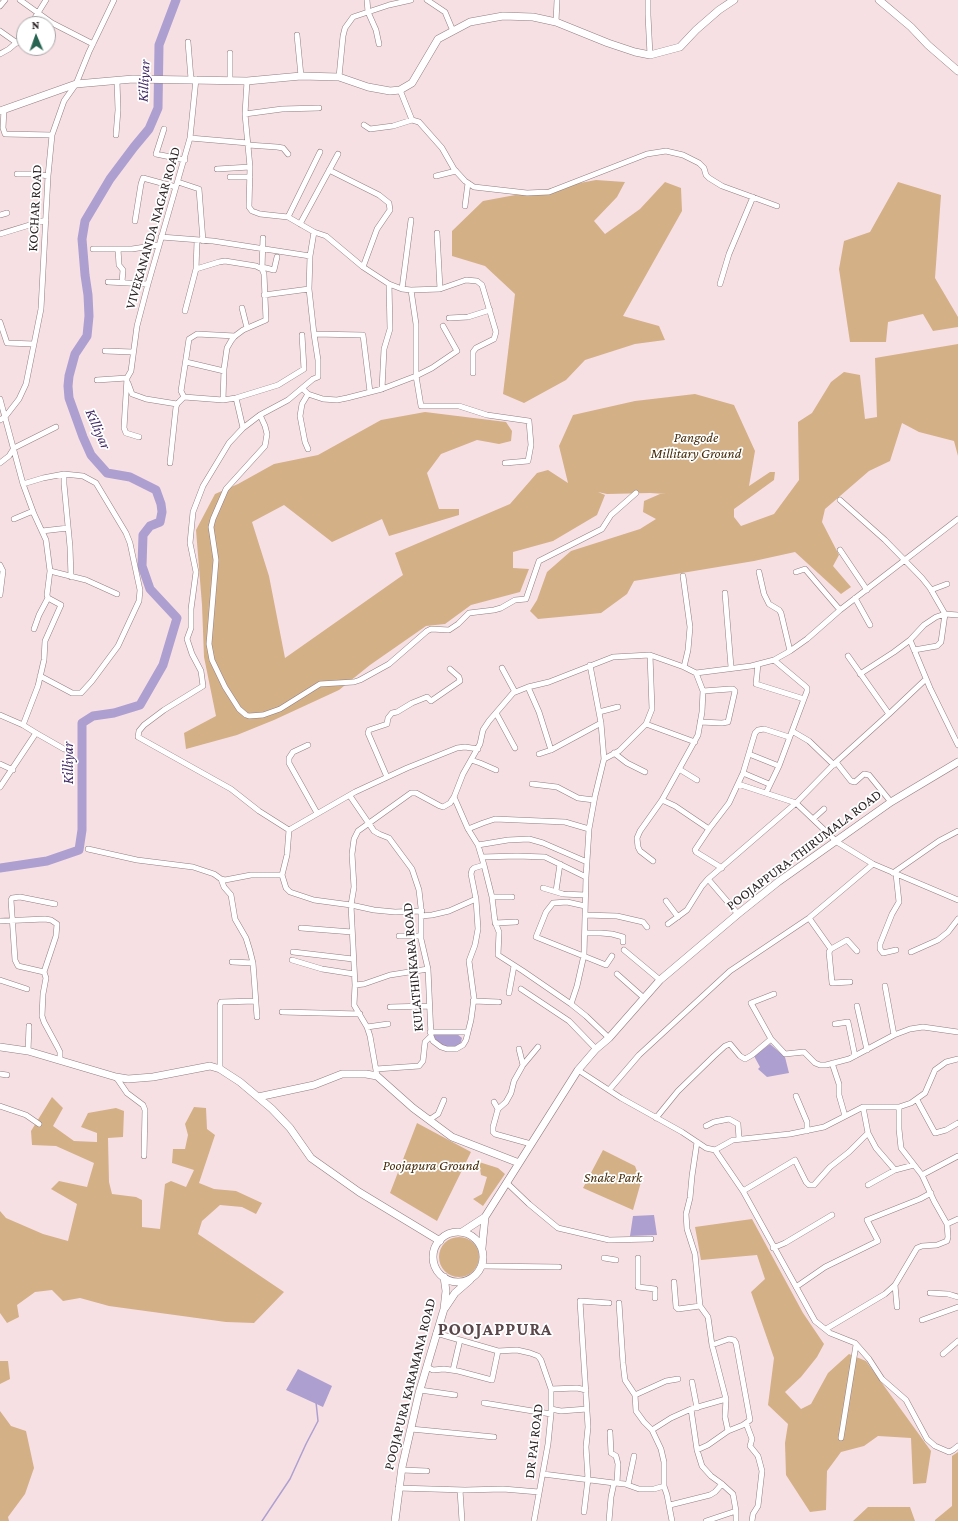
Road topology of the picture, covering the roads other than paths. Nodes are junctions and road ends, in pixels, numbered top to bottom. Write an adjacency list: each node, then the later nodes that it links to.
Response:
1 (5, 0): 12 (street)
2 (20, 0): 14 (street)
3 (46, 0): 14 (street)
4 (114, 0): 22 (street, KOCHAR ROAD)
5 (367, 0): 13 (street)
6 (411, 0): 13 (street)
7 (427, 0): 17 (street)
8 (557, 0): 15 (street)
9 (648, 0): 26 (street)
10 (734, 0): 26 (main road)
11 (879, 0): 27 (main road)
12 (0, 6)
13 (368, 12): 23 (street); 29 (street)
14 (38, 14): 22 (street)
15 (556, 22): 17 (main road); 26 (main road)
16 (0, 31): 19 (street)
17 (453, 31): 35 (main road)
18 (297, 35): 28 (street)
19 (16, 42)
20 (188, 42): 30 (street, VIVEKANANDA NAGAR ROAD)
21 (16, 44): 25 (street)
22 (93, 44): 34 (street, KOCHAR ROAD)
23 (379, 44)
24 (230, 53): 31 (street)
25 (0, 54)
26 (650, 55)
27 (958, 71)
28 (301, 76): 29 (main road); 33 (main road)
29 (339, 76): 35 (main road)
30 (194, 79): 31 (main road); 32 (main road); 44 (street, VIVEKANANDA NAGAR ROAD)
31 (230, 80): 33 (main road)
32 (118, 81): 34 (main road); 43 (street)
33 (246, 81): 38 (street)
34 (76, 84): 37 (main road); 42 (street, KOCHAR ROAD)
35 (400, 90): 39 (street)
36 (319, 108): 38 (street)
37 (2, 110): 42 (street)
38 (245, 114): 45 (street)
39 (412, 120): 40 (street); 53 (street)
40 (364, 125)
41 (164, 129): 49 (street)
42 (52, 135): 55 (street, KOCHAR ROAD)
43 (116, 135)
44 (190, 138): 45 (street); 49 (street, VIVEKANANDA NAGAR ROAD)
45 (248, 144): 47 (street); 50 (street)
46 (320, 152): 66 (street)
47 (288, 154)
48 (338, 154): 52 (street)
49 (185, 160): 60 (street, VIVEKANANDA NAGAR ROAD)
50 (250, 167): 51 (street); 58 (street)
51 (217, 169)
52 (329, 170): 70 (street); 84 (street)
53 (456, 171): 56 (street); 59 (street)
54 (16, 174): 55 (street)
55 (48, 176): 67 (street, KOCHAR ROAD)
56 (436, 176)
57 (230, 177): 58 (street)
58 (250, 177): 66 (street)
59 (468, 183): 61 (street); 62 (street)
60 (177, 185): 69 (street); 74 (street, VIVEKANANDA NAGAR ROAD); 77 (street)
61 (753, 197): 63 (street); 91 (street)
62 (464, 206)
63 (777, 206)
64 (7, 213): 65 (street)
65 (0, 215)
66 (288, 217): 70 (street)
67 (46, 220): 73 (street); 107 (street, KOCHAR ROAD)
68 (411, 220): 94 (street)
69 (135, 221)
70 (300, 224): 71 (street)
71 (314, 232): 82 (street); 84 (street)
72 (437, 233): 92 (street)
73 (0, 234)
74 (161, 237): 76 (street); 78 (street, VIVEKANANDA NAGAR ROAD)
75 (263, 238): 81 (street)
76 (197, 241): 77 (street); 86 (street)
77 (203, 241): 81 (street)
78 (158, 245): 80 (street); 89 (street, VIVEKANANDA NAGAR ROAD)
79 (93, 249): 80 (street)
80 (118, 249): 88 (street)
81 (263, 249): 82 (street); 85 (street)
82 (310, 256): 93 (street)
83 (277, 257): 85 (street)
84 (363, 267): 90 (street)
85 (262, 268): 86 (street); 96 (street)
86 (196, 269): 98 (street)
87 (108, 282): 88 (street)
88 (122, 282): 89 (street)
89 (148, 284): 109 (street, VIVEKANANDA NAGAR ROAD)
90 (389, 284): 94 (street); 117 (street)
91 (720, 284)
92 (440, 288): 95 (street); 99 (street)
93 (309, 289): 96 (street); 104 (street)
94 (402, 289): 95 (street)
95 (411, 290): 113 (street)
96 (264, 295): 103 (street)
97 (242, 308): 103 (street)
98 (185, 310)
99 (490, 310): 100 (street); 112 (street)
100 (449, 318)
101 (0, 322): 107 (street)
102 (443, 326): 113 (street)
103 (247, 328): 106 (street)
104 (314, 334): 116 (street); 118 (street)
105 (302, 335): 121 (street)
106 (235, 336): 110 (street); 111 (street)
107 (34, 344): 126 (street, KOCHAR ROAD)
108 (105, 351): 109 (street)
109 (133, 352): 114 (street, VIVEKANANDA NAGAR ROAD)
110 (186, 362): 111 (street); 120 (street)
111 (224, 371): 123 (street)
112 (473, 372)
113 (416, 376): 117 (street); 135 (street)
114 (124, 378): 115 (street); 124 (street); 130 (street, VIVEKANANDA NAGAR ROAD)
115 (97, 380)
116 (303, 388): 119 (street); 125 (street)
117 (382, 389): 118 (street)
118 (370, 392): 119 (street)
119 (308, 394): 132 (street)
120 (184, 397): 123 (street); 124 (street)
121 (236, 398): 123 (street); 129 (street)
122 (0, 399): 126 (street)
123 (223, 400)
124 (177, 404): 134 (street)
125 (260, 415): 129 (street); 138 (street)
126 (6, 417): 127 (street, KOCHAR ROAD); 131 (street)
127 (0, 420)
128 (56, 427): 131 (street)
129 (243, 428): 239 (street)
130 (139, 437)
131 (14, 448): 133 (street); 137 (street)
132 (308, 450)
133 (0, 463)
134 (170, 463)
135 (505, 463)
136 (64, 474): 137 (street); 143 (street); 180 (street)
137 (23, 484): 140 (street)
138 (636, 493)
139 (840, 500): 146 (street)
140 (33, 511): 141 (street); 144 (street)
141 (14, 519)
142 (958, 519): 146 (street)
143 (68, 528): 144 (street); 152 (street)
144 (42, 531): 148 (street)
145 (840, 550): 154 (street)
146 (905, 560): 154 (street); 155 (street)
147 (0, 565): 158 (street)
148 (50, 570): 152 (street); 159 (street)
149 (759, 572): 168 (street)
150 (796, 572): 161 (street)
151 (683, 576): 174 (street)
152 (71, 577): 157 (street)
153 (947, 584): 155 (street)
154 (867, 590): 160 (street)
155 (931, 590): 162 (street)
156 (725, 593): 175 (street)
157 (116, 594)
158 (0, 595)
159 (48, 598): 165 (street); 180 (street)
160 (855, 598): 161 (street); 164 (street)
161 (840, 610): 168 (street)
162 (945, 614): 163 (street); 166 (street); 167 (street)
163 (958, 615)
164 (870, 625)
165 (34, 630)
166 (910, 640): 167 (street); 179 (street)
167 (914, 650): 181 (street)
168 (790, 651): 171 (street)
169 (650, 654): 173 (street); 174 (street); 193 (street)
170 (848, 656): 179 (street)
171 (774, 660): 172 (street); 185 (street)
172 (758, 664): 175 (street); 185 (street)
173 (590, 665): 182 (street); 188 (street)
174 (684, 667): 178 (street)
175 (731, 667): 178 (street)
176 (502, 668): 184 (street)
177 (450, 669): 219 (street)
178 (696, 673): 183 (street)
179 (860, 674): 190 (street)
180 (40, 676): 194 (street)
181 (926, 678): 190 (street); 200 (street)
182 (528, 687): 184 (street); 204 (street)
183 (703, 691): 191 (street); 191 (street)
184 (515, 692): 187 (street)
185 (804, 699): 195 (street)
186 (618, 707): 188 (street)
187 (496, 712): 201 (street); 203 (street)
188 (599, 712): 192 (street)
189 (0, 714): 194 (street)
190 (889, 714): 212 (street)
191 (700, 722): 198 (street)
192 (601, 723): 204 (street); 208 (street)
193 (646, 724): 198 (street); 205 (street)
194 (23, 725): 196 (street)
195 (792, 731): 197 (street); 212 (street)
196 (36, 733): 202 (street); 214 (street)
197 (789, 737): 207 (street); 213 (street)
198 (695, 742): 216 (street)
199 (308, 745): 233 (street)
200 (958, 745)
201 (515, 748)
202 (64, 749)
203 (478, 749): 209 (street); 219 (street)
204 (551, 750): 206 (street)
205 (614, 753): 208 (street); 217 (street)
206 (539, 754)
207 (749, 754): 213 (street); 218 (street)
208 (604, 759): 228 (street)
209 (471, 760): 215 (street); 227 (street)
210 (958, 762): 230 (main road, POOJAPPURA-THIRUMALA ROAD)
211 (0, 764): 214 (street)
212 (835, 764): 230 (street); 231 (street)
213 (779, 766): 223 (street)
214 (12, 770): 224 (street)
215 (496, 770)
216 (679, 770): 220 (street); 229 (street)
217 (645, 772)
218 (743, 773): 222 (street); 223 (street)
219 (387, 778): 226 (street)
220 (697, 780)
221 (532, 784): 228 (street)
222 (738, 784): 225 (street); 238 (street)
223 (770, 784): 225 (street)
224 (0, 787)
225 (766, 793): 231 (street)
226 (350, 796): 233 (street); 235 (street, KULATHINKARA ROAD)
227 (454, 796): 235 (street); 236 (street)
228 (594, 800): 237 (street)
229 (662, 800): 238 (street); 245 (street)
230 (891, 802): 241 (main road, POOJAPPURA-THIRUMALA ROAD)
231 (796, 803): 234 (street); 250 (street)
232 (824, 809): 234 (street)
233 (317, 813): 239 (street)
234 (813, 819): 241 (street)
235 (369, 824): 265 (street); 267 (street, KULATHINKARA ROAD)
236 (468, 829): 237 (street); 242 (street)
237 (589, 829): 246 (street)
238 (709, 829): 250 (street)
239 (289, 830): 252 (street)
240 (958, 831): 251 (street)
241 (837, 842): 248 (street); 268 (main road, POOJAPPURA-THIRUMALA ROAD)
242 (478, 845): 244 (street); 246 (street)
243 (88, 849): 254 (street)
244 (482, 857): 247 (street); 249 (street)
245 (654, 861)
246 (587, 862): 253 (street)
247 (560, 864): 253 (street); 257 (street)
248 (873, 864): 251 (street); 271 (street)
249 (484, 865): 259 (street); 261 (street, KULATHINKARA ROAD)
250 (722, 868): 255 (street)
251 (894, 874): 263 (street); 288 (street)
252 (282, 875): 254 (street); 265 (street)
253 (586, 877): 258 (street)
254 (221, 879): 297 (street)
255 (708, 879): 268 (street); 270 (street)
256 (543, 888): 257 (street)
257 (556, 891): 258 (street)
258 (585, 896): 266 (street)
259 (492, 897): 260 (street); 276 (street)
260 (512, 897)
261 (476, 899): 267 (street); 314 (street, KULATHINKARA ROAD)
262 (666, 900): 270 (street)
263 (958, 900)
264 (55, 904): 273 (street)
265 (351, 905): 267 (street); 281 (street)
266 (585, 906): 269 (street); 292 (street)
267 (421, 914): 284 (street, KULATHINKARA ROAD)
268 (738, 914): 304 (main road, POOJAPPURA-THIRUMALA ROAD)
269 (584, 915): 278 (street); 282 (street)
270 (678, 917): 277 (street)
271 (809, 918): 286 (street); 350 (street)
272 (958, 919): 279 (street)
273 (12, 920): 274 (street); 300 (street); 300 (street)
274 (0, 921)
275 (516, 922): 276 (street)
276 (495, 923): 298 (street)
277 (668, 924)
278 (647, 927)
279 (955, 927): 291 (street)
280 (301, 928): 281 (street)
281 (352, 932): 294 (street)
282 (585, 933): 285 (street); 292 (street)
283 (399, 936): 284 (street)
284 (421, 936): 299 (street, KULATHINKARA ROAD)
285 (623, 942)
286 (831, 949): 289 (street); 305 (street)
287 (624, 950): 304 (street)
288 (896, 950)
289 (857, 951)
290 (293, 952): 294 (street)
291 (911, 952)
292 (584, 955): 293 (street); 316 (street)
293 (612, 956)
294 (353, 959): 301 (street)
295 (292, 960): 301 (street)
296 (232, 962): 297 (street)
297 (253, 963): 313 (street)
298 (514, 966): 310 (street); 316 (street)
299 (428, 969): 306 (street); 317 (street, KULATHINKARA ROAD)
300 (44, 972): 341 (street)
301 (354, 974): 306 (street)
302 (617, 974): 312 (street)
303 (0, 980): 308 (street)
304 (660, 980): 312 (main road, POOJAPPURA-THIRUMALA ROAD)
305 (850, 982)
306 (355, 985): 321 (street)
307 (885, 986): 330 (street)
308 (27, 989)
309 (521, 989): 335 (street)
310 (509, 993)
311 (774, 994): 332 (street)
312 (644, 998): 331 (main road, POOJAPPURA-THIRUMALA ROAD)
313 (256, 1000): 322 (street); 344 (street)
314 (473, 1001): 315 (street); 327 (street, KULATHINKARA ROAD)
315 (499, 1002)
316 (571, 1004): 331 (street)
317 (429, 1006): 319 (street); 329 (street, KULATHINKARA ROAD)
318 (857, 1006): 337 (street)
319 (390, 1007)
320 (282, 1012): 321 (street)
321 (360, 1014): 326 (street)
322 (257, 1017)
323 (388, 1024): 326 (street)
324 (835, 1024): 339 (street)
325 (29, 1026): 338 (street)
326 (367, 1027): 346 (street)
327 (468, 1032): 329 (street); 329 (street, KULATHINKARA ROAD)
328 (958, 1032): 330 (street)
329 (430, 1034): 346 (street)
330 (894, 1035): 337 (street)
331 (609, 1038): 335 (main road, POOJAPPURA-THIRUMALA ROAD)
332 (771, 1040): 342 (street); 361 (street)
333 (0, 1047): 338 (main road)
334 (538, 1047): 343 (street)
335 (596, 1049): 345 (main road, POOJAPPURA-THIRUMALA ROAD)
336 (520, 1050): 343 (street)
337 (867, 1050): 339 (street)
338 (28, 1051): 341 (main road)
339 (855, 1056): 342 (street)
340 (958, 1059): 354 (street)
341 (60, 1060): 349 (main road)
342 (832, 1063): 360 (street)
343 (523, 1065): 359 (street)
344 (220, 1068): 349 (main road); 352 (main road)
345 (578, 1070): 350 (street); 370 (main road, POOJAPPURA-THIRUMALA ROAD)
346 (377, 1073): 352 (main road); 362 (main road)
347 (0, 1074): 348 (street)
348 (7, 1075)
349 (116, 1077): 372 (street)
350 (609, 1090): 361 (street)
351 (796, 1096): 366 (street)
352 (258, 1097): 388 (main road)
353 (444, 1100): 362 (street)
354 (918, 1100): 358 (street); 364 (street)
355 (494, 1102): 359 (street)
356 (0, 1106): 363 (street)
357 (863, 1107): 358 (street); 360 (street); 367 (street)
358 (899, 1107): 375 (street)
359 (498, 1109): 370 (street)
360 (845, 1116): 366 (street)
361 (656, 1118): 369 (street)
362 (429, 1120): 374 (main road)
363 (39, 1124)
364 (958, 1124)
365 (706, 1126): 368 (street)
366 (807, 1131): 368 (street)
367 (868, 1133): 376 (street); 380 (street)
368 (739, 1139): 371 (street)
369 (697, 1142): 371 (street); 406 (street)
370 (531, 1144): 374 (main road, POOJAPPURA-THIRUMALA ROAD)
371 (715, 1150): 380 (street)
372 (144, 1156)
373 (958, 1156): 377 (street)
374 (519, 1163): 378 (main road, POOJAPPURA-THIRUMALA ROAD)
375 (914, 1165): 376 (street); 377 (street)
376 (895, 1170): 379 (street)
377 (922, 1175): 381 (street)
378 (507, 1183): 383 (main road, POOJAPPURA-THIRUMALA ROAD); 387 (street)
379 (868, 1185)
380 (743, 1191): 389 (street)
381 (931, 1193): 385 (street); 400 (street)
382 (832, 1215): 389 (street)
383 (485, 1217): 386 (main road); 390 (main road)
384 (958, 1219): 385 (street)
385 (947, 1224): 399 (street)
386 (462, 1232): 388 (main road); 390 (main road)
387 (651, 1239)
388 (440, 1241): 396 (main road)
389 (773, 1248): 400 (street)
390 (482, 1250): 394 (main road)
391 (604, 1258): 393 (street)
392 (638, 1258): 403 (street)
393 (616, 1260)
394 (482, 1266): 395 (street); 397 (main road)
395 (559, 1267)
396 (444, 1277): 397 (main road); 409 (main road, POOJAPURA KARAMANA ROAD)
397 (472, 1278): 409 (main road)
398 (674, 1282): 406 (street)
399 (894, 1286): 407 (street); 411 (street)
400 (796, 1287): 411 (street)
401 (930, 1293): 402 (street)
402 (958, 1297)
403 (655, 1298)
404 (609, 1303): 425 (street)
405 (619, 1303): 427 (street)
406 (700, 1306): 415 (street)
407 (897, 1307)
408 (958, 1307): 410 (street)
409 (444, 1309): 412 (main road, POOJAPURA KARAMANA ROAD)
410 (922, 1320)
411 (826, 1329): 416 (street)
412 (436, 1333): 413 (street, DR PAI ROAD); 419 (main road, POOJAPURA KARAMANA ROAD)
413 (460, 1340): 417 (street, DR PAI ROAD); 420 (street)
414 (958, 1342): 418 (street)
415 (712, 1345): 428 (street); 433 (street)
416 (856, 1345): 439 (street); 440 (street)
417 (498, 1351): 420 (street); 424 (street, DR PAI ROAD)
418 (943, 1354)
419 (427, 1367): 420 (street); 423 (main road, POOJAPURA KARAMANA ROAD)
420 (453, 1370)
421 (678, 1379): 427 (street)
422 (692, 1382): 431 (street)
423 (420, 1390): 426 (street); 434 (main road, POOJAPURA KARAMANA ROAD)
424 (551, 1390): 425 (street); 432 (street, DR PAI ROAD)
425 (586, 1390): 430 (street)
426 (455, 1395)
427 (635, 1395): 435 (street)
428 (726, 1399): 431 (street); 437 (street)
429 (484, 1403): 432 (street)
430 (587, 1409): 432 (street); 446 (street)
431 (694, 1409): 435 (street); 441 (street)
432 (551, 1412): 445 (street, DR PAI ROAD)
433 (746, 1423): 437 (street); 464 (street)
434 (410, 1430): 438 (street); 443 (main road, POOJAPURA KARAMANA ROAD)
435 (652, 1430): 450 (street)
436 (610, 1432): 447 (street)
437 (728, 1432): 441 (street)
438 (494, 1437)
439 (841, 1438)
440 (958, 1446)
441 (697, 1450): 448 (street)
442 (634, 1456): 449 (street)
443 (402, 1470): 444 (street); 451 (main road, POOJAPURA KARAMANA ROAD)
444 (427, 1471)
445 (543, 1474): 446 (street); 453 (street, DR PAI ROAD)
446 (588, 1480): 447 (street); 456 (street)
447 (616, 1483): 449 (street); 460 (street)
448 (722, 1484): 454 (street); 455 (street)
449 (628, 1485): 450 (street)
450 (664, 1486): 454 (street)
451 (398, 1488): 452 (street); 457 (main road, POOJAPURA KARAMANA ROAD)
452 (460, 1490): 453 (street); 458 (street)
453 (539, 1492): 459 (street, DR PAI ROAD)
454 (670, 1505): 461 (street)
455 (736, 1511): 462 (street); 463 (street)
456 (584, 1512)
457 (395, 1521)
458 (462, 1521)
459 (534, 1521)
460 (609, 1521)
461 (672, 1521)
462 (706, 1521)
463 (736, 1521)
464 (752, 1521)

